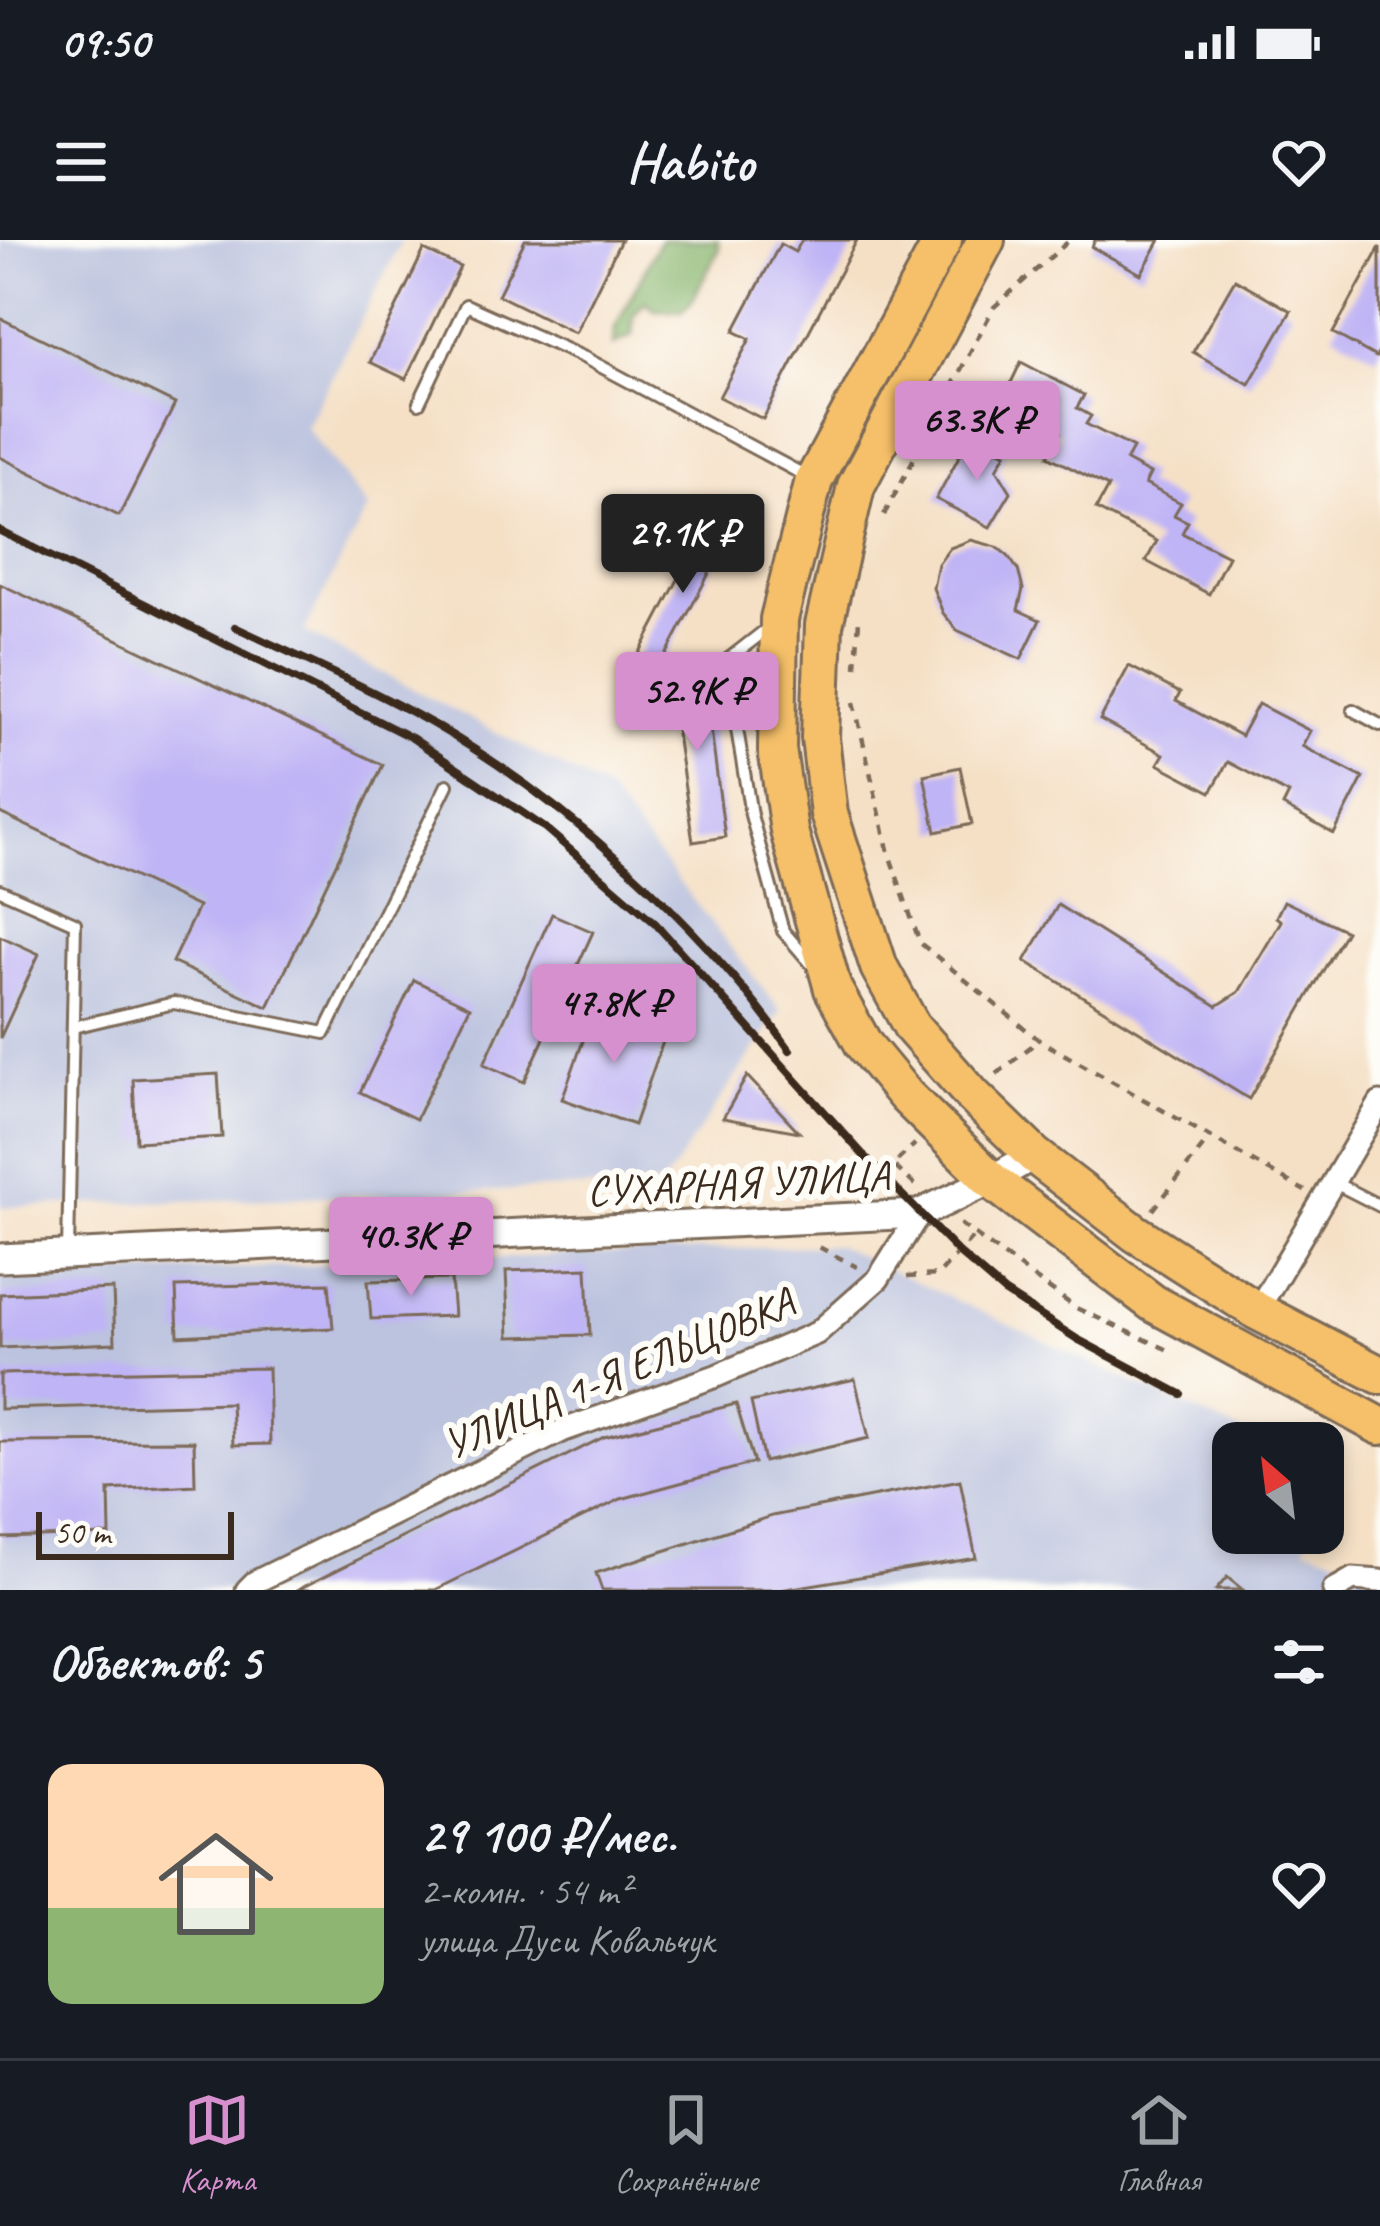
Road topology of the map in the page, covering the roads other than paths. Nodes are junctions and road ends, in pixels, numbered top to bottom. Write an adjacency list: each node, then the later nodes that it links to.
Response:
1 (943, 240): 4 (main road)
2 (986, 240): 13 (main road)
3 (419, 403): 4 (lane)
4 (814, 480): 5 (main road)
5 (779, 619): 10 (main road); 10 (lane)
6 (1353, 710): 7 (lane)
7 (1380, 725)
8 (447, 785): 11 (lane)
9 (0, 890): 11 (lane)
10 (833, 989): 14 (main road)
11 (73, 1027): 18 (lane)
12 (1380, 1103): 15 (street)
13 (1034, 1154): 14 (street, СУХАРНАЯ УЛИЦА); 20 (main road)
14 (991, 1180): 17 (street, СУХАРНАЯ УЛИЦА); 22 (main road)
15 (1333, 1182): 16 (lane); 20 (street)
16 (1380, 1206)
17 (919, 1214): 18 (street, СУХАРНАЯ УЛИЦА); 24 (street, УЛИЦА 1-Я ЕЛЬЦОВКА)
18 (68, 1255): 19 (street, СУХАРНАЯ УЛИЦА)
19 (0, 1258)
20 (1257, 1311): 21 (main road)
21 (1380, 1375)
22 (1380, 1426)
23 (1380, 1581): 25 (street)
24 (247, 1590)
25 (1334, 1590)

